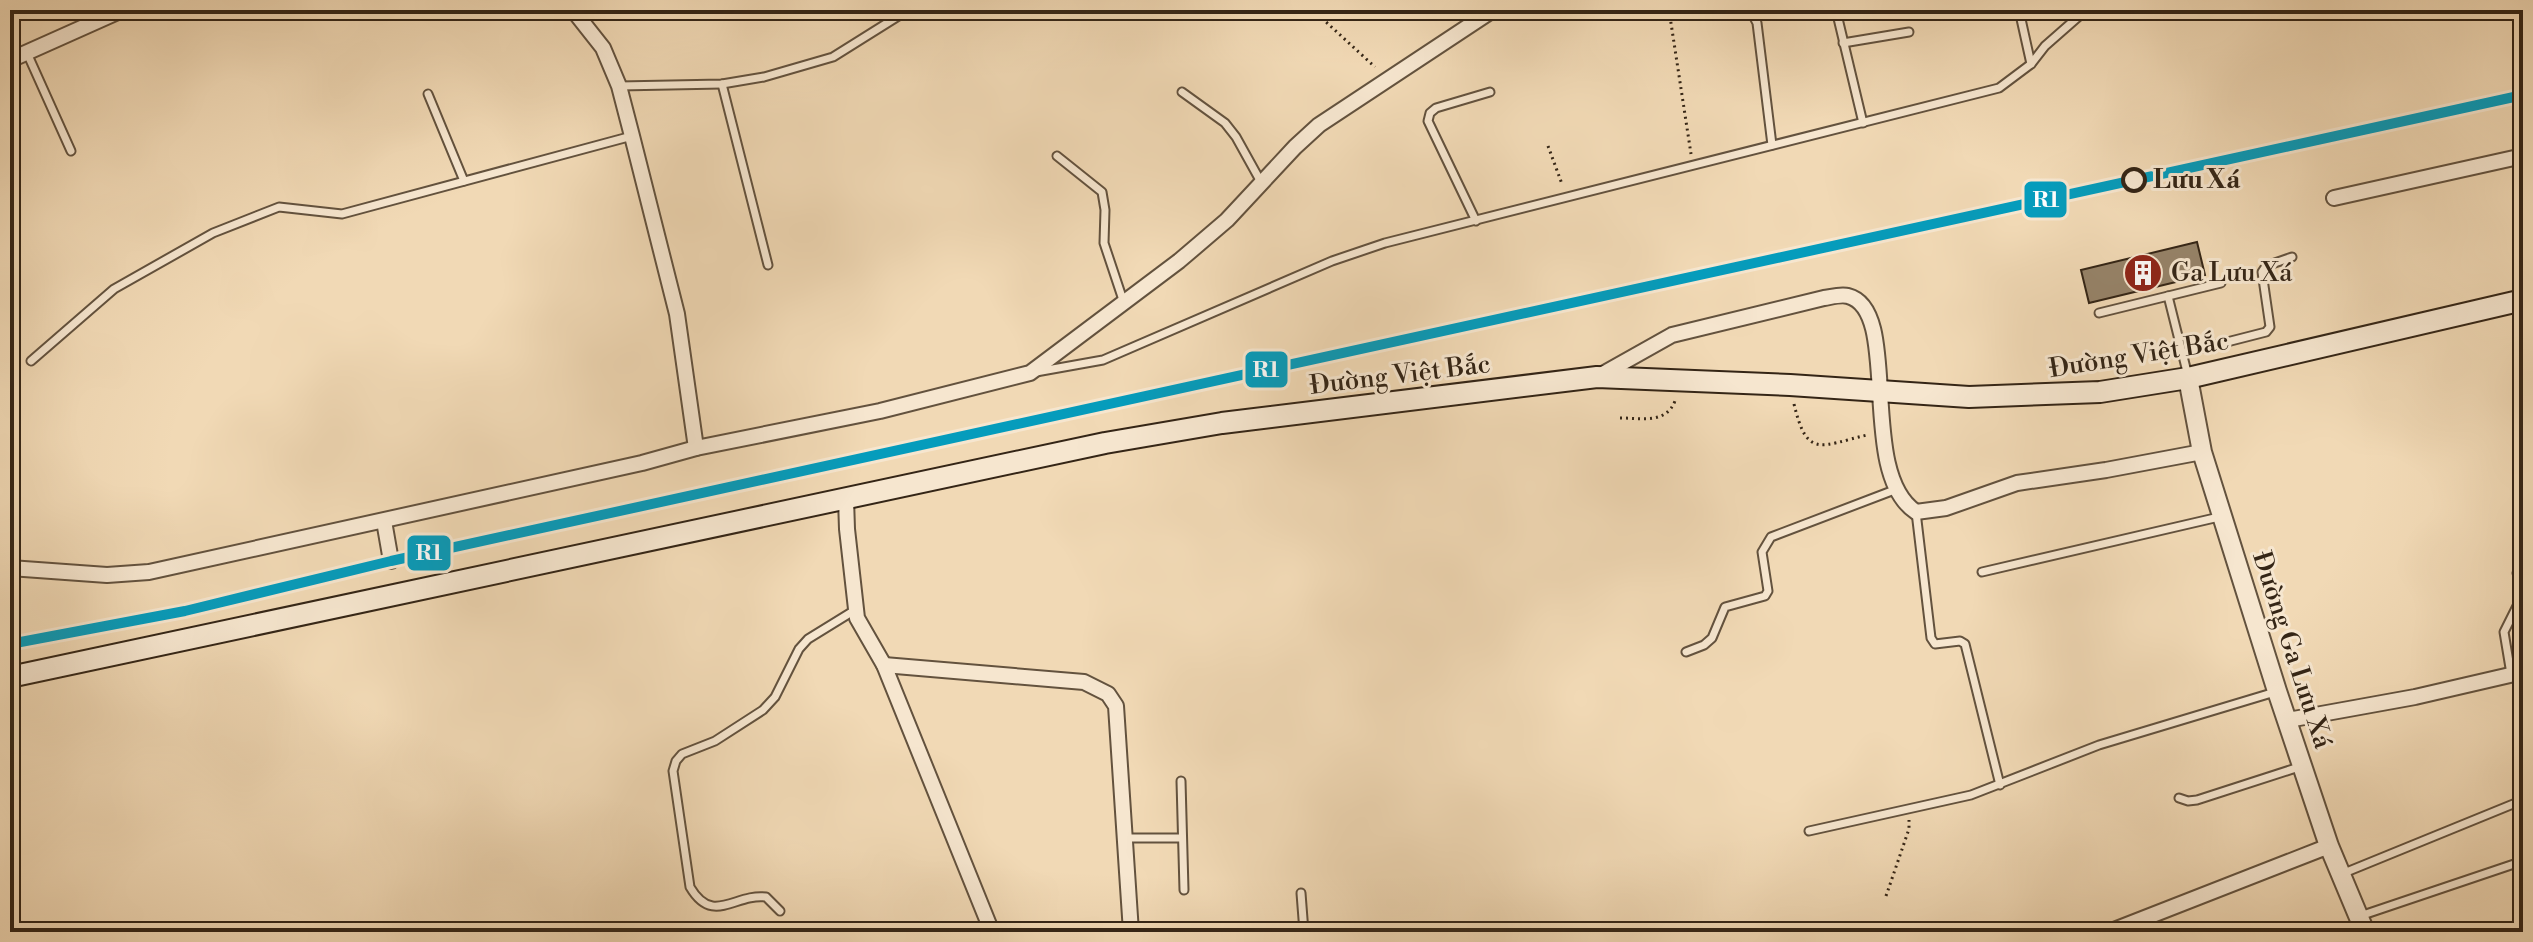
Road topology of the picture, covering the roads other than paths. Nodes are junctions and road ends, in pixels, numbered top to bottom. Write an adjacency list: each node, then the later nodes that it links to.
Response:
1 (122, 10): 11 (street)
2 (573, 10): 15 (street)
3 (908, 10): 14 (lane)
4 (1493, 10): 26 (street)
5 (1750, 10): 21 (lane)
6 (1836, 10): 10 (lane)
7 (2019, 10): 13 (lane)
8 (2086, 10): 13 (lane)
9 (1909, 32): 10 (lane)
10 (1843, 43): 19 (lane)
11 (27, 53): 12 (street); 22 (lane)
12 (10, 60)
13 (2031, 64): 19 (lane)
14 (722, 84): 15 (lane); 30 (lane)
15 (619, 86): 20 (street)
16 (1182, 92): 26 (lane)
17 (1490, 92): 28 (lane)
18 (428, 94): 25 (lane)
19 (1863, 123): 21 (lane)
20 (632, 136): 25 (lane); 42 (street)
21 (1772, 145): 28 (lane)
22 (71, 151)
23 (1057, 156): 34 (lane)
24 (2523, 156): 27 (street)
25 (464, 181): 37 (lane)
26 (1262, 184): 34 (street)
27 (2334, 198)
28 (1476, 221): 38 (lane)
29 (2292, 257): 36 (lane)
30 (768, 265)
31 (2221, 283): 32 (lane)
32 (2168, 296): 35 (lane); 36 (lane)
33 (2523, 300): 40 (main road, Đường Việt Bắc)
34 (1124, 303): 38 (street)
35 (2099, 313)
36 (2184, 353): 40 (lane)
37 (31, 361)
38 (1030, 373): 42 (street)
39 (1597, 377): 41 (main road, Đường Việt Bắc); 41 (street); 45 (main road, Đường Việt Bắc)
40 (2188, 378): 41 (main road, Đường Việt Bắc); 43 (street, Đường Ga Lưu Xá)
41 (1880, 392): 44 (street)
42 (696, 448): 48 (street)
43 (2202, 452): 46 (street); 47 (street, Đường Ga Lưu Xá)
44 (1897, 489): 46 (street); 55 (lane)
45 (846, 499): 54 (street); 58 (main road, Đường Việt Bắc)
46 (1916, 512): 63 (lane)
47 (2221, 516): 51 (lane); 59 (street, Đường Ga Lưu Xá)
48 (384, 521): 49 (street); 50 (street)
49 (391, 561)
50 (10, 568)
51 (1982, 572)
52 (2517, 573): 53 (lane)
53 (2523, 591): 57 (lane)
54 (855, 610): 56 (street); 74 (lane)
55 (1686, 652)
56 (884, 665): 67 (street); 76 (street)
57 (2517, 674): 60 (street)
58 (10, 677)
59 (2277, 691): 60 (street, Đường Ga Lưu Xá); 63 (lane)
60 (2288, 720): 61 (street, Đường Ga Lưu Xá)
61 (2303, 766): 64 (lane); 69 (street, Đường Ga Lưu Xá)
62 (1181, 781): 68 (lane)
63 (2000, 785): 66 (lane)
64 (2179, 798)
65 (2523, 800): 71 (lane)
66 (1809, 831)
67 (1125, 838): 68 (lane); 77 (street)
68 (1182, 838): 72 (lane)
69 (2329, 846): 71 (street, Đường Ga Lưu Xá); 79 (street)
70 (2523, 861): 75 (lane)
71 (2342, 874): 75 (street, Đường Ga Lưu Xá)
72 (1184, 890)
73 (1301, 893): 78 (lane)
74 (780, 911)
75 (2361, 924)
76 (992, 932)
77 (1131, 932)
78 (1304, 932)
79 (2109, 932)

